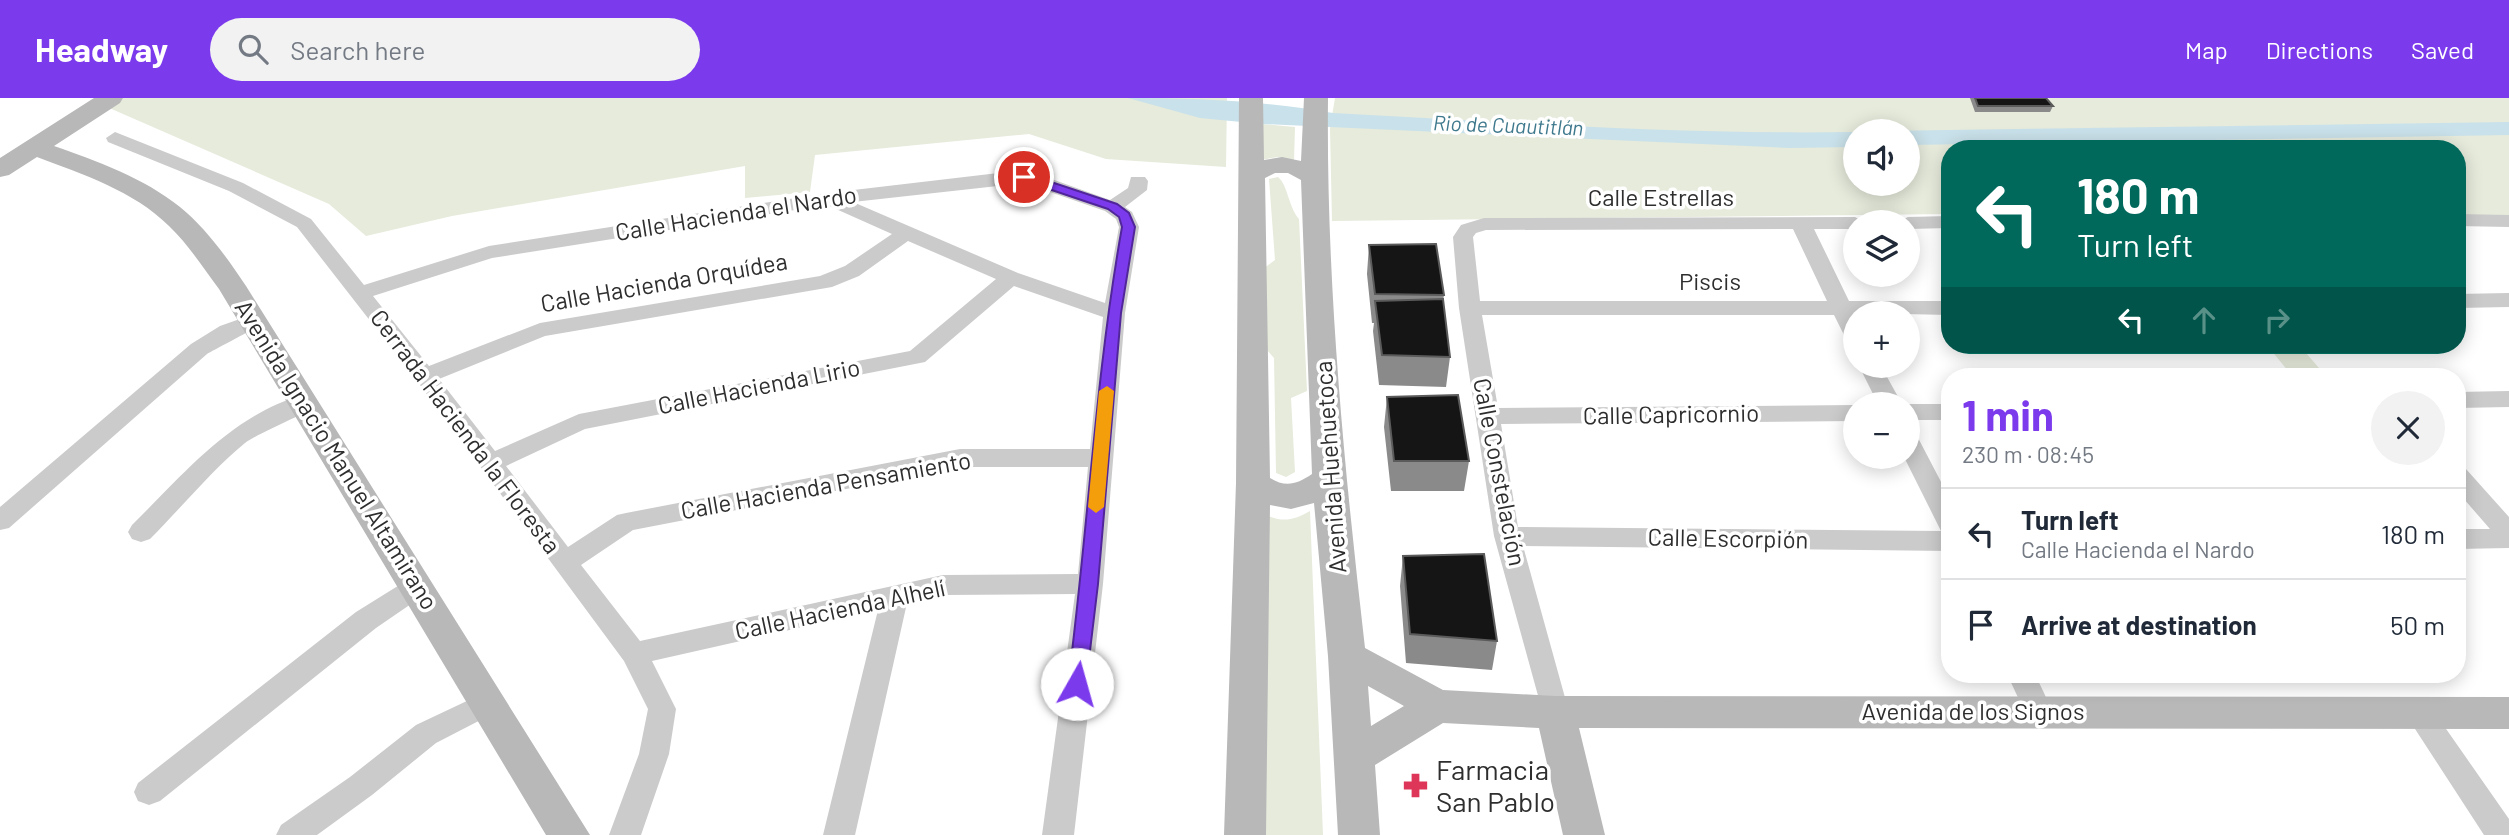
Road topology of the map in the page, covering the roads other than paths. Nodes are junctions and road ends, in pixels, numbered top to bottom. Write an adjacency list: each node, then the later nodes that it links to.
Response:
1 (111, 98): 5 (street)
2 (1317, 111): 8 (street, Avenida Huehuetoca)
3 (1251, 114): 7 (street)
4 (114, 138): 21 (street, Cerrada Hacienda la Floresta)
5 (34, 147): 6 (street); 29 (street, Avenida Ignacio Manuel Altamirano)
6 (0, 169)
7 (1251, 174): 8 (street); 42 (street)
8 (1314, 176): 41 (street, Avenida Huehuetoca)
9 (1138, 181): 11 (street)
10 (828, 199): 11 (street, Calle Hacienda el Nardo); 19 (street); 21 (street, Calle Hacienda el Nardo)
11 (1112, 207): 27 (street)
12 (2466, 220): 13 (street)
13 (2509, 220)
14 (1941, 222): 16 (street)
15 (1843, 223): 17 (street, Calle Estrellas)
16 (1920, 223)
17 (1801, 224): 18 (street, Calle Estrellas); 26 (street)
18 (1468, 229): 24 (street, Calle Constelación)
19 (905, 234): 20 (street); 30 (street, Calle Hacienda Orquídea)
20 (1011, 278): 27 (street); 39 (street, Calle Hacienda Lirio)
21 (361, 293): 30 (street, Cerrada Hacienda la Floresta)
22 (2509, 300): 23 (street)
23 (2466, 301)
24 (1470, 307): 26 (street, Piscis); 37 (street, Calle Constelación)
25 (1941, 308): 26 (street, Piscis)
26 (1841, 309): 28 (street)
27 (1114, 313): 38 (street)
28 (1843, 313)
29 (254, 321): 33 (street, Avenida Ignacio Manuel Altamirano); 45 (street)
30 (425, 376): 39 (street, Cerrada Hacienda la Floresta)
31 (2509, 398): 32 (street)
32 (2466, 400)
33 (303, 403): 46 (street); 53 (street, Avenida Ignacio Manuel Altamirano)
34 (1941, 411): 35 (street)
35 (1920, 412)
36 (1843, 413): 37 (street, Calle Capricornio)
37 (1487, 416): 47 (street, Calle Constelación)
38 (1100, 458): 51 (street, Calle Hacienda Pensamiento); 52 (street)
39 (489, 464): 51 (street, Cerrada Hacienda la Floresta)
40 (1920, 464): 44 (street)
41 (1329, 479): 42 (street); 56 (street, Avenida Huehuetoca)
42 (1253, 483): 71 (street)
43 (2466, 486): 48 (street)
44 (1941, 507)
45 (0, 522)
46 (141, 532)
47 (1507, 536): 50 (street, Calle Escorpión); 60 (street, Calle Constelación)
48 (2509, 536): 49 (street)
49 (2466, 538)
50 (1941, 541)
51 (564, 564): 55 (street, Cerrada Hacienda la Floresta)
52 (1090, 584): 54 (street, Calle Hacienda Alhelí); 70 (street)
53 (418, 586): 58 (street, Avenida Ignacio Manuel Altamirano); 65 (street)
54 (895, 597): 55 (street, Calle Hacienda Alhelí); 69 (street)
55 (634, 654): 68 (street, Cerrada Hacienda la Floresta)
56 (1347, 656): 59 (street, Avenida de los Signos); 64 (street, Avenida Huehuetoca)
57 (2025, 683): 61 (street)
58 (488, 703): 66 (street); 67 (street, Avenida Ignacio Manuel Altamirano)
59 (1437, 706): 60 (street, Avenida de los Signos); 64 (street)
60 (1555, 712): 61 (street, Avenida de los Signos); 73 (street)
61 (2039, 712): 62 (street, Avenida de los Signos)
62 (2418, 712): 63 (street, Avenida de los Signos); 74 (street)
63 (2509, 713)
64 (1356, 756): 72 (street, Avenida Huehuetoca)
65 (149, 792)
66 (292, 835)
67 (569, 835)
68 (625, 835)
69 (839, 835)
70 (1058, 835)
71 (1245, 835)
72 (1359, 835)
73 (1584, 835)
74 (2502, 835)

